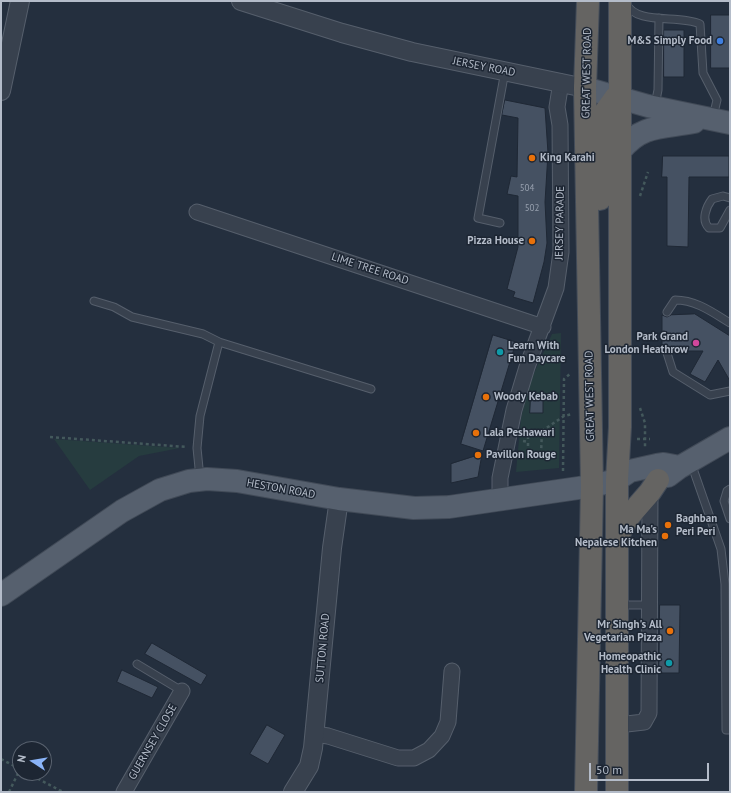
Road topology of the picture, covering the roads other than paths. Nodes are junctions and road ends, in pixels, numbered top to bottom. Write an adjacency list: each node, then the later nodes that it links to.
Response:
1 (20, 1): 10 (street)
2 (241, 1): 7 (street, JERSEY ROAD)
3 (588, 1): 9 (highway, GREAT WEST ROAD)
4 (620, 1): 11 (highway)
5 (625, 1): 6 (lane)
6 (660, 18): 12 (lane); 13 (lane)
7 (505, 71): 8 (street, JERSEY ROAD); 18 (lane)
8 (561, 82): 9 (street, JERSEY ROAD); 20 (street, JERSEY PARADE)
9 (585, 88): 11 (main road, JERSEY ROAD); 19 (highway, GREAT WEST ROAD)
10 (1, 91)
11 (618, 98): 12 (main road, JERSEY ROAD); 14 (highway); 19 (highway)
12 (655, 108): 13 (main road, JERSEY ROAD)
13 (715, 121): 14 (main road)
14 (621, 150): 32 (highway)
15 (730, 198): 16 (lane)
16 (730, 210)
17 (197, 212): 24 (street, LIME TREE ROAD)
18 (500, 223)
19 (587, 248): 20 (street); 33 (highway, GREAT WEST ROAD)
20 (561, 252): 24 (street, JERSEY PARADE)
21 (94, 301): 25 (lane)
22 (666, 312): 23 (lane)
23 (730, 323)
24 (543, 327): 37 (street, JERSEY PARADE)
25 (219, 342): 27 (lane); 31 (lane)
26 (666, 353): 28 (lane)
27 (371, 389)
28 (730, 391)
29 (730, 438): 30 (main road)
30 (685, 464): 32 (main road); 34 (main road); 43 (lane)
31 (200, 480): 36 (main road, HESTON ROAD); 40 (main road, HESTON ROAD)
32 (617, 480): 33 (main road, HESTON ROAD); 34 (main road); 39 (highway)
33 (592, 486): 37 (main road, HESTON ROAD); 52 (highway, GREAT WEST ROAD)
34 (654, 486): 39 (highway); 42 (street)
35 (730, 489): 38 (lane)
36 (339, 499): 37 (main road, HESTON ROAD); 49 (street, SUTTON ROAD)
37 (500, 499)
38 (730, 519)
39 (617, 537): 41 (highway)
40 (1, 595)
41 (616, 605): 42 (lane); 47 (highway)
42 (651, 605): 47 (street)
43 (728, 633): 48 (lane)
44 (138, 664): 46 (lane)
45 (452, 671): 49 (street)
46 (182, 691): 50 (street, GUERNSEY CLOSE)
47 (627, 724): 53 (highway)
48 (730, 730)
49 (315, 734): 51 (street, SUTTON ROAD)
50 (124, 792)
51 (292, 792)
52 (586, 792)
53 (617, 792)

